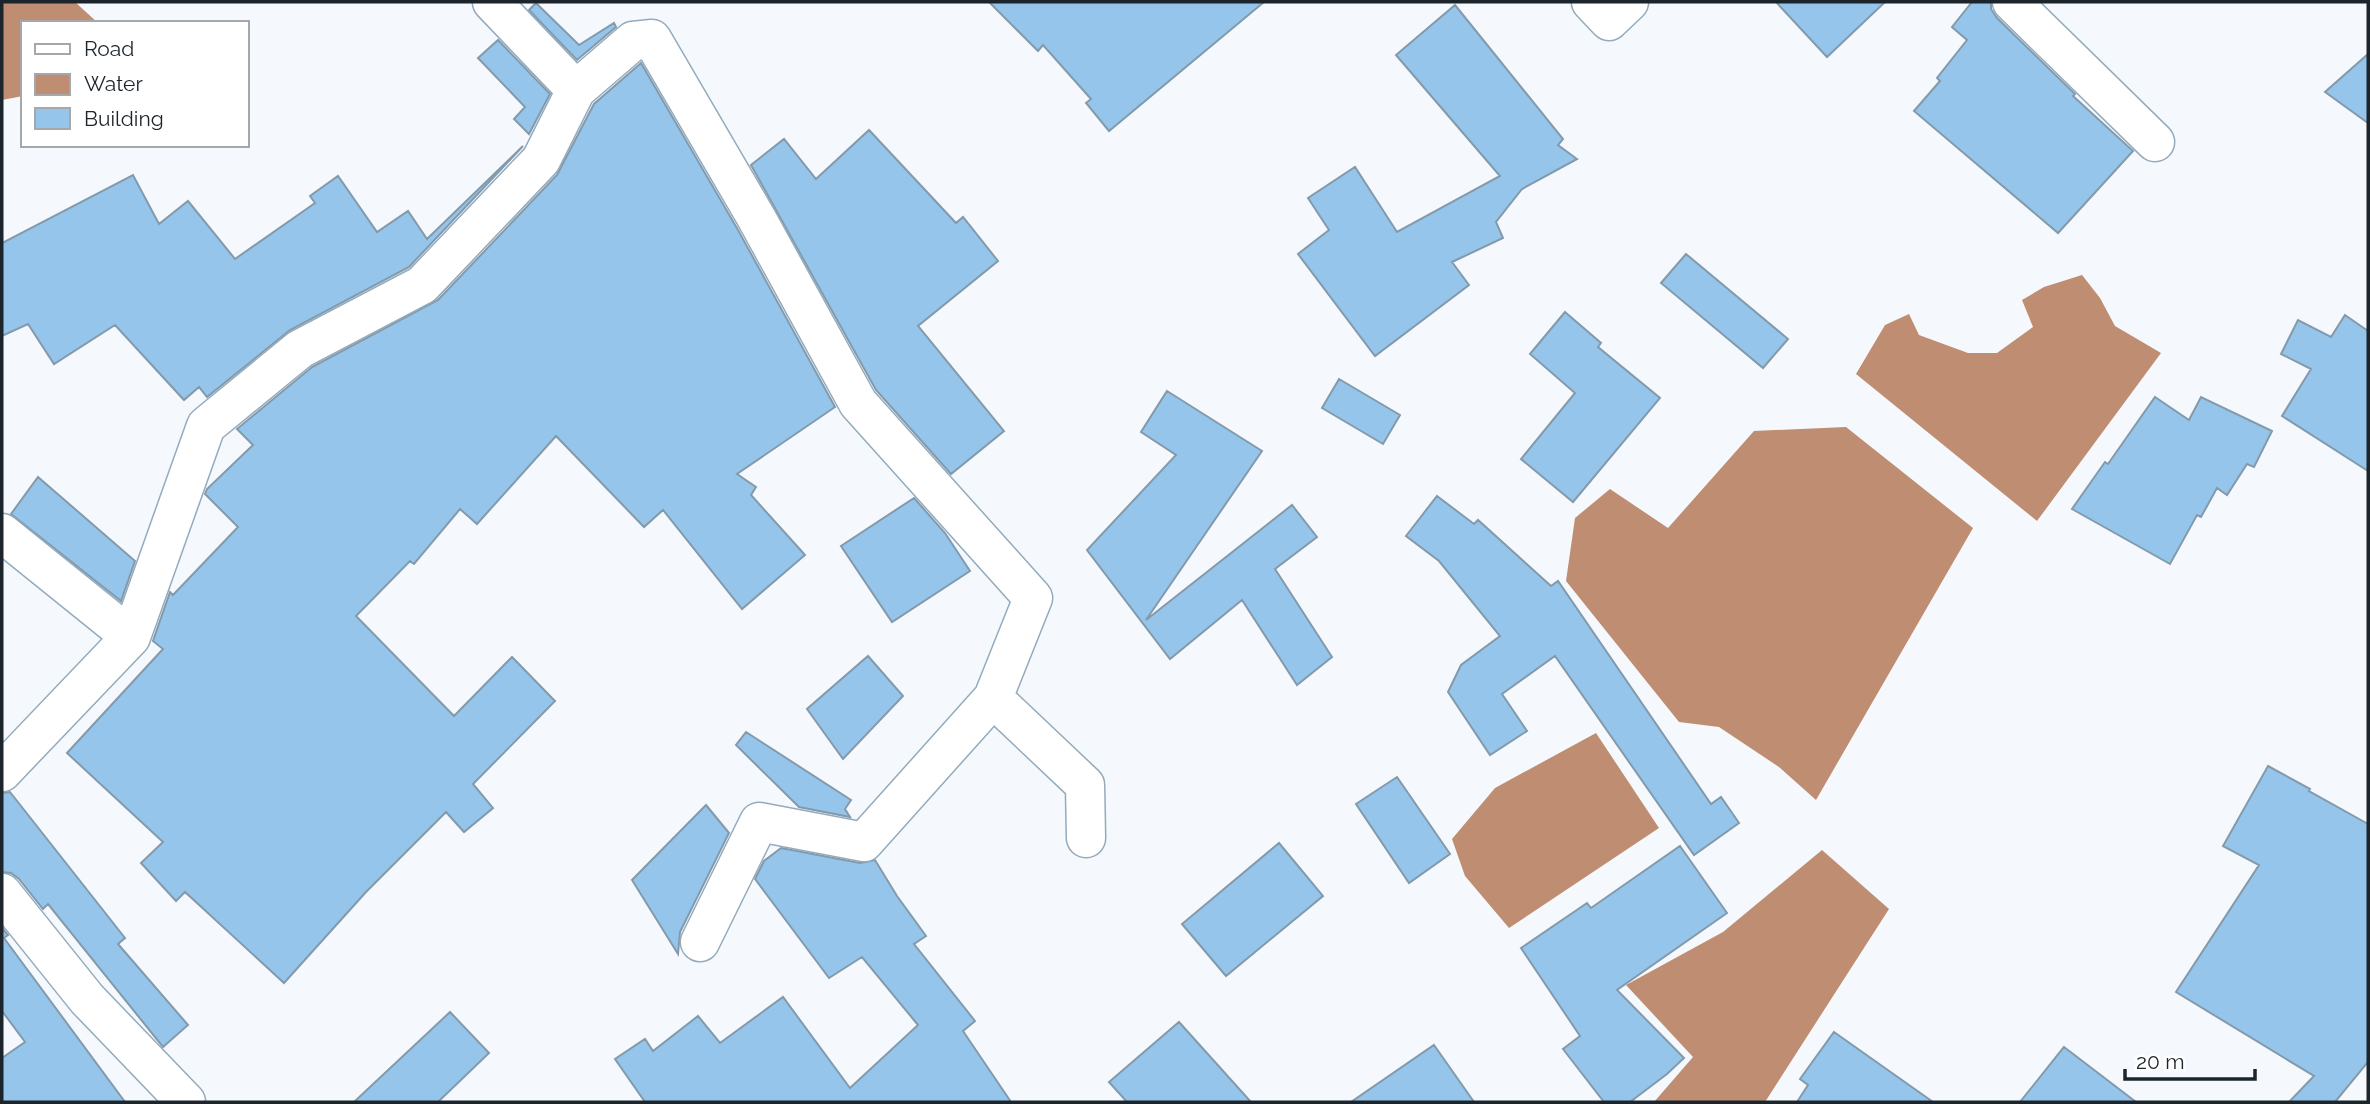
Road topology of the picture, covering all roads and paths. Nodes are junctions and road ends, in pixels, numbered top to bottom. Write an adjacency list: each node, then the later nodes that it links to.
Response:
1 (492, 2): 5 (street)
2 (1591, 2): 3 (street)
3 (1629, 2)
4 (2012, 2): 6 (street)
5 (576, 90): 8 (street); 9 (street)
6 (2155, 142)
7 (2, 533): 8 (street)
8 (131, 637): 10 (street)
9 (993, 698): 11 (street); 13 (street)
10 (2, 772)
11 (1086, 838)
12 (2, 893): 14 (street)
13 (700, 942)
14 (186, 1102)

